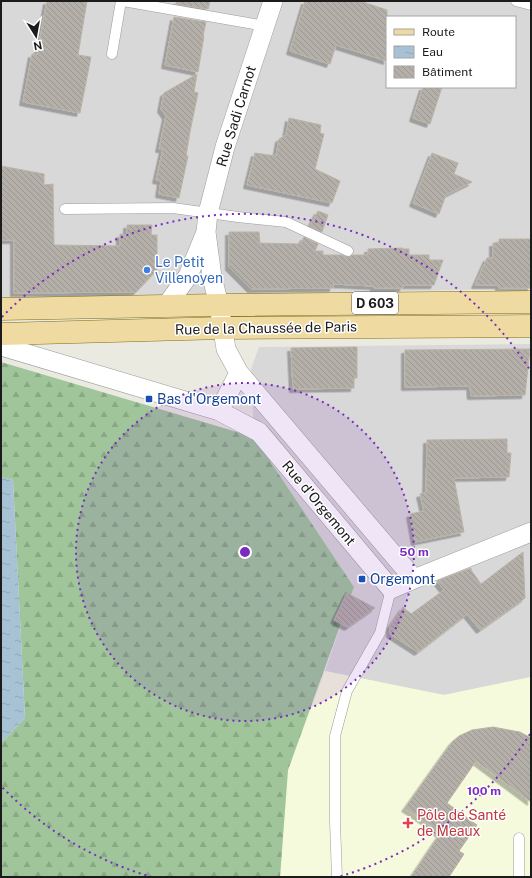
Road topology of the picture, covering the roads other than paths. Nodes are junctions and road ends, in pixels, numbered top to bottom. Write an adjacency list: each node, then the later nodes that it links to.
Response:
1 (122, 1): 5 (lane); 6 (lane)
2 (273, 1): 5 (street, Rue Sadi Carnot)
3 (516, 1): 4 (lane)
4 (531, 4)
5 (265, 26): 8 (street, Rue Sadi Carnot)
6 (112, 54)
7 (66, 209): 8 (lane)
8 (208, 213): 9 (street, Rue Sadi Carnot); 10 (lane)
9 (206, 232): 12 (street, Rue Sadi Carnot); 13 (street, Rue Sadi Carnot)
10 (348, 251)
11 (531, 302): 12 (main road, Rue de la Chaussée de Paris / D 603)
12 (219, 305): 13 (main road, Rue de la Chaussée de Paris / D 603); 16 (street, Rue Sadi Carnot)
13 (166, 306): 14 (main road, Rue de la Chaussée de Paris / D 603)
14 (1, 310)
15 (531, 326): 16 (main road, Rue de la Chaussée de Paris / D 603)
16 (223, 328): 17 (main road, Rue de la Chaussée de Paris / D 603); 19 (street, Rue d'Orgemont)
17 (1, 334)
18 (1, 346): 20 (street, Rue d'Orgemont)
19 (239, 373): 20 (street); 22 (street, Rue d'Orgemont)
20 (219, 411): 23 (street, Rue d'Orgemont)
21 (531, 532): 22 (street)
22 (414, 579): 23 (street)
23 (391, 589): 25 (lane)
24 (519, 838): 26 (lane)
25 (337, 877)
26 (519, 877)

